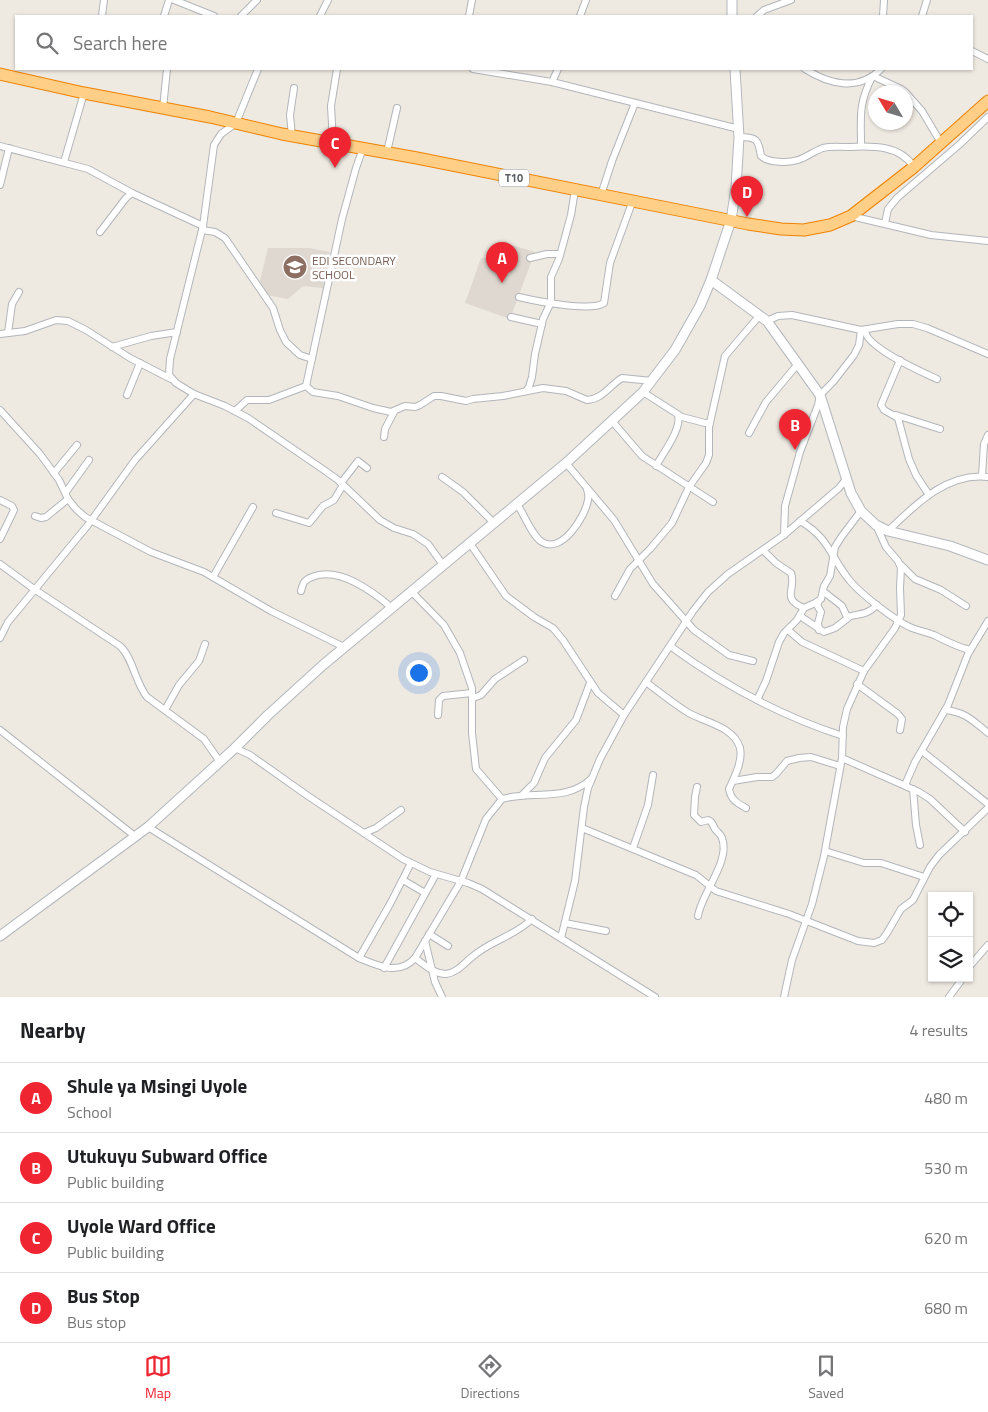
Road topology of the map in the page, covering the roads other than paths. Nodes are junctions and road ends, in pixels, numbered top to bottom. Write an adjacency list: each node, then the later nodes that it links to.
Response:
1 (104, 0): 12 (street)
2 (169, 0): 13 (street)
3 (174, 0): 14 (street)
4 (256, 0): 15 (street)
5 (328, 0): 16 (street)
6 (472, 0): 17 (street)
7 (586, 0): 18 (street)
8 (732, 0): 19 (street)
9 (791, 0): 20 (street)
10 (884, 0): 21 (street)
11 (927, 0): 22 (street)
12 (102, 15)
13 (164, 15)
14 (212, 15)
15 (242, 15)
16 (320, 15)
17 (469, 15)
18 (580, 15)
19 (732, 15)
20 (757, 15)
21 (883, 15)
22 (922, 15)
23 (988, 50): 25 (street)
24 (973, 52): 25 (street)
25 (986, 58)
26 (167, 70): 43 (street)
27 (258, 70): 46 (street)
28 (337, 70): 49 (street)
29 (479, 70): 36 (street)
30 (558, 70): 36 (street)
31 (736, 70): 47 (street)
32 (807, 70): 35 (street)
33 (878, 70): 35 (street)
34 (0, 74): 39 (highway, T10)
35 (873, 76): 37 (street); 52 (street)
36 (552, 82): 41 (street)
37 (892, 85)
38 (294, 88): 48 (street)
39 (84, 93): 43 (highway, T10); 56 (street)
40 (913, 102): 50 (street)
41 (635, 104): 47 (street); 61 (street)
42 (985, 106): 50 (highway, T10)
43 (163, 108): 46 (highway, T10)
44 (397, 108): 55 (street)
45 (988, 117): 65 (street)
46 (236, 123): 48 (highway, T10); 66 (street)
47 (739, 133): 52 (street); 64 (street)
48 (292, 136): 49 (highway, T10)
49 (333, 142): 54 (highway, T10)
50 (941, 143): 57 (highway, T10)
51 (0, 146): 53 (street)
52 (862, 146): 57 (street)
53 (9, 148): 56 (street); 58 (street)
54 (363, 148): 55 (highway, T10); 84 (street)
55 (387, 152): 59 (highway, T10)
56 (64, 162): 60 (street)
57 (914, 167): 63 (highway, T10)
58 (0, 185)
59 (575, 190): 61 (highway, T10); 69 (street)
60 (132, 193): 66 (street); 67 (street)
61 (601, 195): 62 (highway, T10)
62 (633, 200): 64 (highway, T10); 74 (street)
63 (851, 216): 64 (highway, T10); 65 (street)
64 (731, 220): 71 (street)
65 (885, 224): 68 (street)
66 (202, 228): 79 (street); 84 (street)
67 (100, 232)
68 (988, 241)
69 (560, 254): 70 (street); 74 (street)
70 (530, 258)
71 (711, 280): 76 (street); 90 (street)
72 (19, 292): 80 (street)
73 (519, 297): 74 (street)
74 (550, 304): 77 (street)
75 (511, 317): 77 (street)
76 (763, 318): 78 (street); 87 (street); 103 (street)
77 (542, 324): 92 (street)
78 (863, 330): 83 (street); 85 (street); 95 (street)
79 (177, 332): 82 (street); 88 (street)
80 (8, 333): 81 (street); 82 (street)
81 (0, 334)
82 (112, 347): 86 (street)
83 (988, 354)
84 (312, 359): 91 (street)
85 (900, 360): 89 (street); 101 (street)
86 (140, 363): 88 (street); 96 (street)
87 (797, 365): 95 (street); 105 (street)
88 (171, 379): 94 (street)
89 (937, 379)
90 (652, 381): 92 (street); 93 (street)
91 (306, 386): 97 (street); 98 (street)
92 (525, 391): 98 (street)
93 (643, 392): 100 (street); 102 (street)
94 (194, 394): 97 (street); 129 (street)
95 (820, 394): 116 (street); 134 (street)
96 (126, 395)
97 (235, 411): 117 (street)
98 (394, 412): 107 (street)
99 (1, 414): 113 (street)
100 (678, 415): 103 (street); 111 (street)
101 (896, 415): 104 (street); 120 (street)
102 (612, 421): 110 (street); 111 (street)
103 (710, 423): 118 (street)
104 (940, 429)
105 (749, 433)
106 (988, 434): 114 (street)
107 (384, 437)
108 (77, 445): 113 (street)
109 (89, 460): 121 (street)
110 (566, 463): 119 (street); 124 (street)
111 (656, 466): 118 (street)
112 (367, 468): 117 (street)
113 (54, 473): 121 (street)
114 (985, 476): 120 (street)
115 (442, 477): 130 (street)
116 (847, 478): 126 (street); 131 (street)
117 (342, 484): 127 (street); 143 (street)
118 (689, 487): 123 (street); 140 (street)
119 (587, 489): 124 (street); 140 (street)
120 (929, 495): 133 (street)
121 (67, 496): 128 (street); 129 (street)
122 (0, 500): 135 (street)
123 (713, 502)
124 (517, 504): 130 (street)
125 (253, 507): 144 (street)
126 (860, 511): 132 (street); 138 (street)
127 (276, 513)
128 (36, 516)
129 (91, 521): 144 (street); 145 (street)
130 (493, 522): 136 (street)
131 (800, 522): 134 (street); 138 (street)
132 (876, 525): 133 (street); 142 (street)
133 (888, 531): 139 (street)
134 (784, 536): 137 (street)
135 (0, 539)
136 (468, 542): 143 (street); 171 (street)
137 (763, 550): 154 (street); 157 (street)
138 (833, 553): 148 (street); 151 (street)
139 (988, 560)
140 (638, 561): 149 (street); 157 (street)
141 (0, 564): 145 (street)
142 (900, 564): 152 (street); 158 (street)
143 (443, 565): 146 (street)
144 (213, 577): 165 (street)
145 (34, 589): 162 (street); 175 (street)
146 (411, 591): 153 (street); 173 (street)
147 (301, 592): 153 (street)
148 (824, 592): 150 (street); 156 (street)
149 (615, 596)
150 (819, 601): 154 (street); 161 (street)
151 (877, 605): 156 (street); 158 (street)
152 (966, 606)
153 (392, 608): 165 (street)
154 (804, 608): 155 (street)
155 (800, 616): 160 (street); 161 (street)
156 (848, 618): 161 (street)
157 (687, 620): 164 (street); 168 (street)
158 (899, 620): 166 (street); 169 (street)
159 (988, 621): 166 (street)
160 (788, 630): 169 (street); 174 (street)
161 (819, 630)
162 (0, 638)
163 (205, 644): 175 (street)
164 (670, 646): 170 (street); 174 (street)
165 (344, 647): 183 (street)
166 (970, 650): 176 (street)
167 (524, 660): 173 (street)
168 (753, 662)
169 (864, 670): 172 (street)
170 (646, 682): 178 (street); 190 (street)
171 (590, 683): 178 (street); 194 (street)
172 (857, 684): 180 (street); 182 (street)
173 (473, 696): 177 (street); 195 (street)
174 (757, 700): 182 (street)
175 (165, 710): 186 (street)
176 (945, 710): 181 (street); 184 (street)
177 (438, 715)
178 (624, 715): 189 (street)
179 (0, 730): 204 (street)
180 (900, 730)
181 (988, 733)
182 (843, 736): 185 (street)
183 (235, 748): 186 (street); 203 (street)
184 (922, 751): 191 (street); 196 (street)
185 (842, 758): 187 (street); 191 (street)
186 (220, 762): 200 (street)
187 (840, 766): 190 (street); 207 (street)
188 (653, 775): 206 (street)
189 (592, 778): 194 (street); 201 (street)
190 (732, 781): 197 (street)
191 (905, 784): 193 (street)
192 (697, 788): 213 (street)
193 (913, 789): 202 (street); 205 (street)
194 (522, 795): 195 (street)
195 (502, 799): 212 (street)
196 (988, 804)
197 (746, 808)
198 (988, 808): 202 (street)
199 (400, 810): 203 (street)
200 (148, 827): 204 (street); 225 (street)
201 (582, 828): 206 (street); 218 (street)
202 (964, 832): 210 (street)
203 (364, 833): 208 (street)
204 (136, 837): 220 (street)
205 (920, 845)
206 (633, 848): 213 (street)
207 (825, 851): 210 (street); 217 (street)
208 (412, 863): 209 (street); 211 (street)
209 (436, 874): 212 (street); 214 (street)
210 (924, 878): 217 (street)
211 (403, 880): 214 (street); 225 (street)
212 (461, 881): 216 (street); 221 (street)
213 (710, 888): 215 (street); 217 (street)
214 (425, 893): 228 (street)
215 (698, 916)
216 (532, 919): 222 (street); 229 (street)
217 (806, 920): 233 (street)
218 (565, 923): 219 (street); 222 (street)
219 (606, 931)
220 (0, 936)
221 (427, 937): 224 (street); 226 (street); 229 (street)
222 (561, 938): 232 (street)
223 (988, 945): 227 (street)
224 (448, 946)
225 (359, 958): 228 (street)
226 (416, 958): 228 (street); 229 (street)
227 (973, 962)
228 (384, 968)
229 (434, 971): 231 (street)
230 (960, 982): 234 (street)
231 (442, 997)
232 (656, 997)
233 (784, 997)
234 (949, 997)

